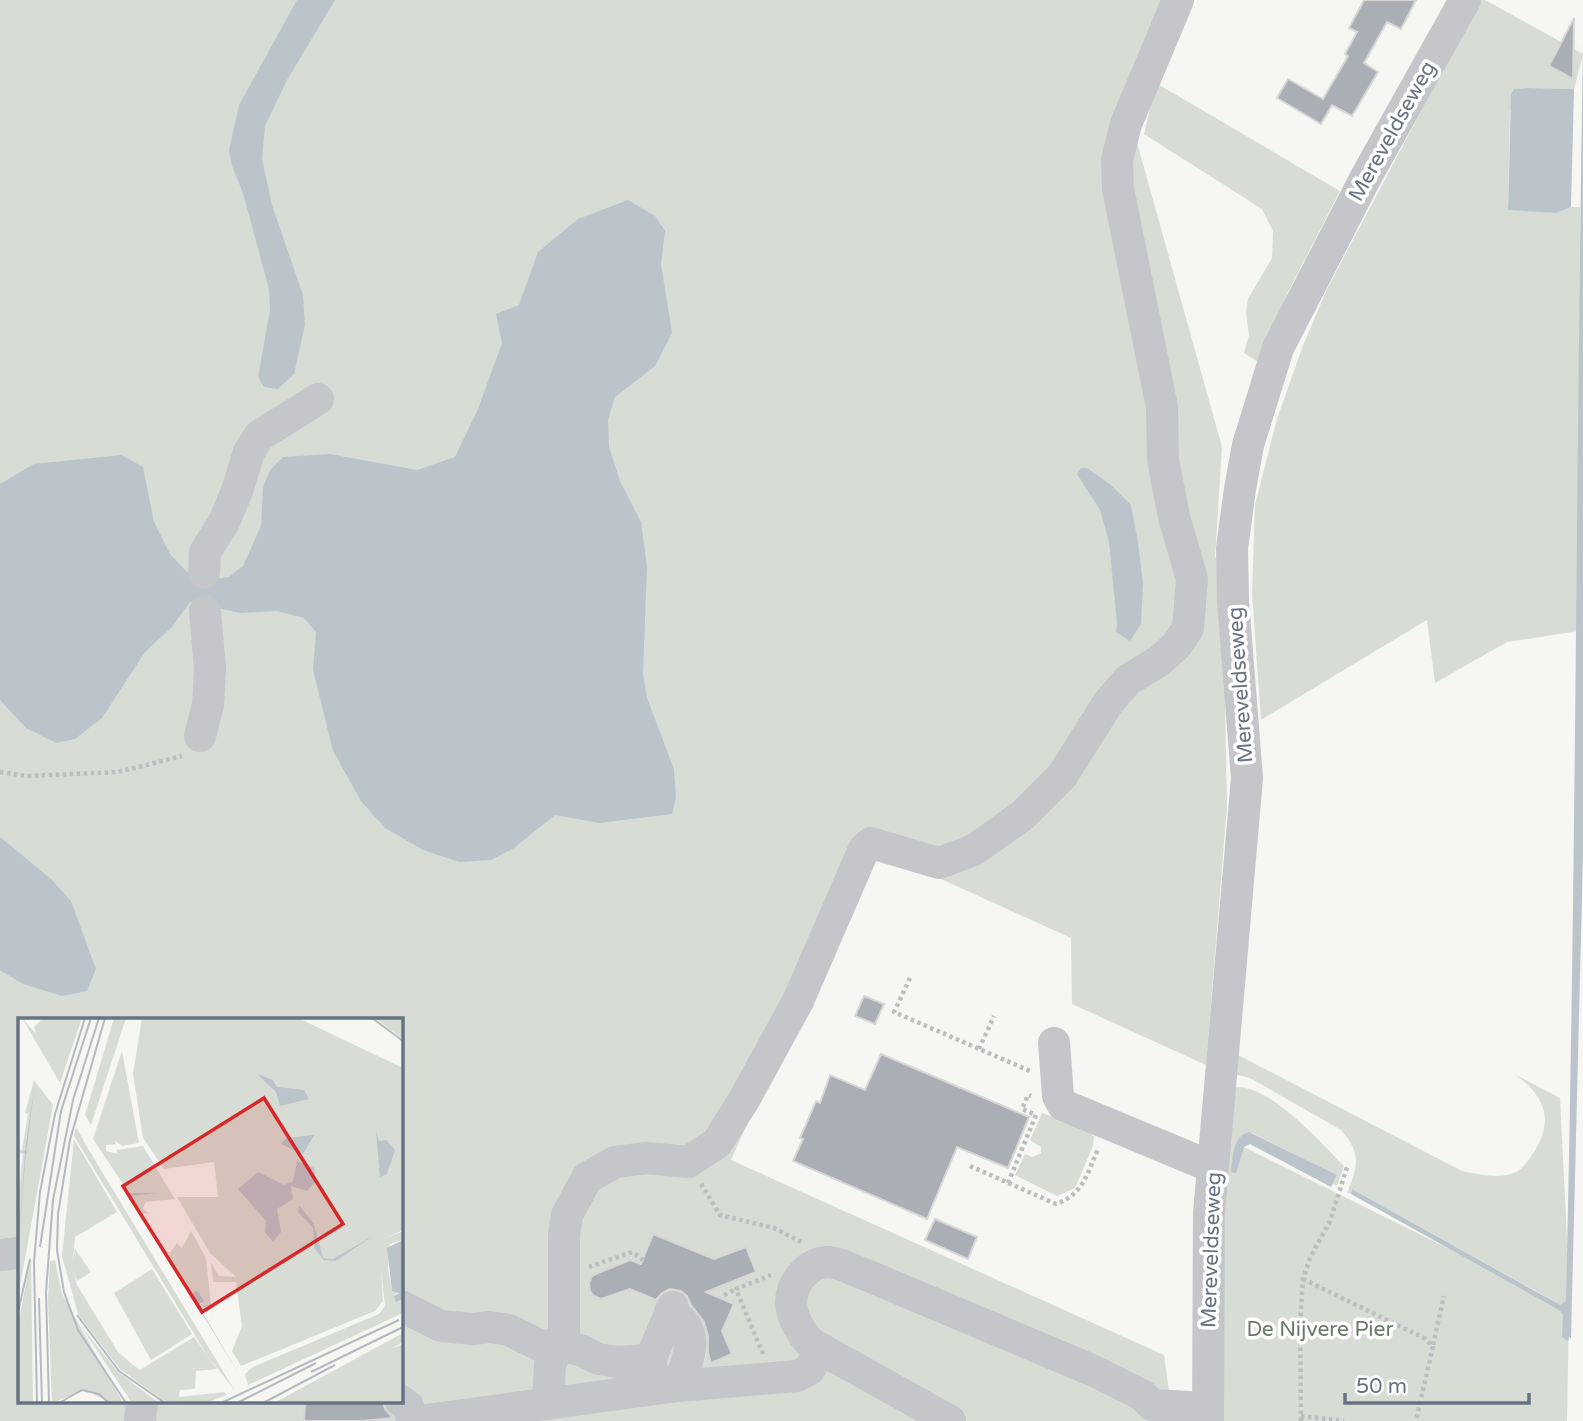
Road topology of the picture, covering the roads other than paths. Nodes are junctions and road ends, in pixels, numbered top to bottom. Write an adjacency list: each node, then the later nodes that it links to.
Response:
1 (1178, 0): 13 (street)
2 (1465, 0): 8 (street, Mereveldseweg)
3 (318, 399): 4 (street)
4 (204, 573)
5 (205, 611): 6 (street)
6 (200, 736)
7 (1054, 1043): 8 (street)
8 (1212, 1167): 19 (street, Mereveldseweg)
9 (18, 1253): 10 (street)
10 (0, 1255)
11 (402, 1306): 13 (street)
12 (672, 1310): 15 (street)
13 (560, 1345): 15 (street); 17 (street)
14 (821, 1349): 15 (street); 18 (street); 22 (street)
15 (662, 1378): 17 (street)
16 (402, 1402): 20 (street)
17 (548, 1404): 21 (street)
18 (1149, 1413): 19 (street)
19 (1208, 1414)
20 (413, 1421)
21 (419, 1421)
22 (950, 1421)

